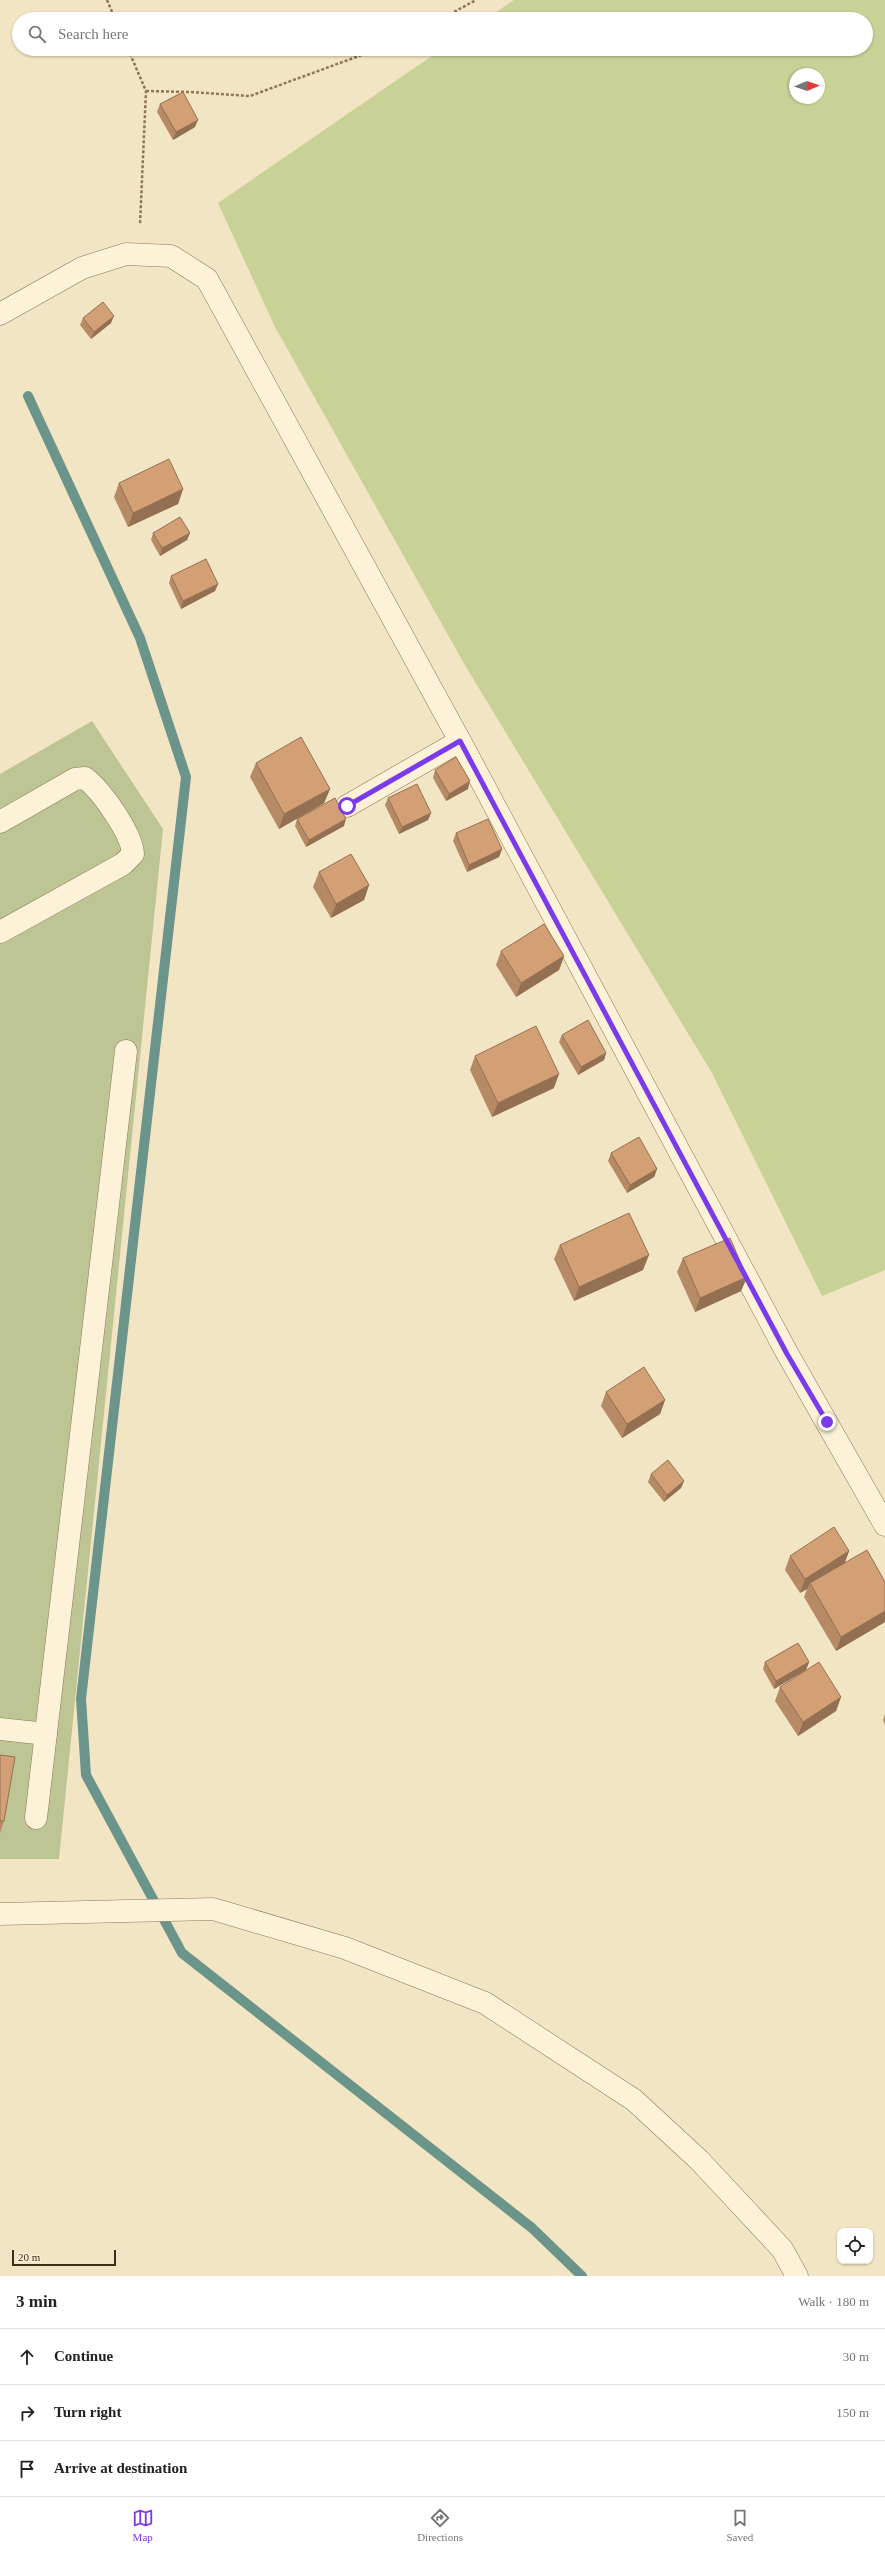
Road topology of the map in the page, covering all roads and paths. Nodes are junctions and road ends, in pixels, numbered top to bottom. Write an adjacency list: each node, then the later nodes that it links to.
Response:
1 (107, 0): 3 (path)
2 (476, 0): 4 (path)
3 (112, 12)
4 (454, 12)
5 (131, 56): 7 (path)
6 (359, 56): 7 (path)
7 (146, 91): 8 (path)
8 (138, 255): 9 (street); 10 (street)
9 (0, 314)
10 (460, 741): 11 (street); 15 (street)
11 (347, 806)
12 (0, 822): 13 (street)
13 (0, 932)
14 (126, 1051): 17 (street)
15 (885, 1525)
16 (0, 1729): 17 (street)
17 (46, 1734): 18 (street)
18 (36, 1818)
19 (0, 1914): 20 (street)
20 (797, 2276)

